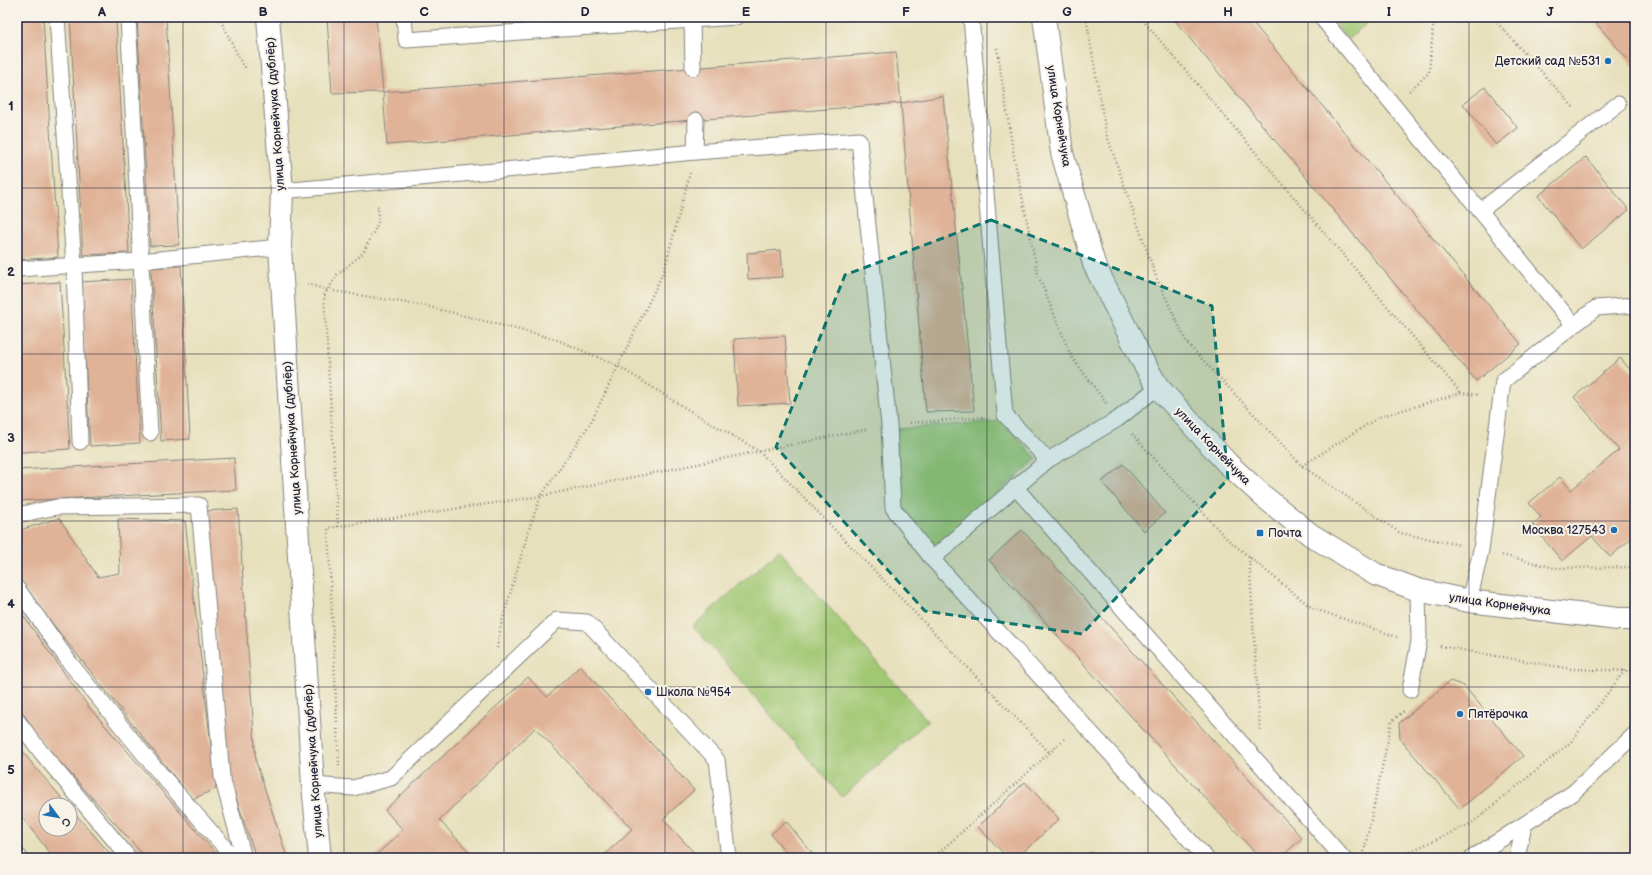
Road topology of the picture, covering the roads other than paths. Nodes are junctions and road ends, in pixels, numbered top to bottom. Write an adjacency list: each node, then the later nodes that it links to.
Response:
1 (57, 17): 18 (lane)
2 (128, 17): 17 (lane)
3 (268, 17): 14 (street, улица Корнейчука (дублёр))
4 (404, 17): 9 (lane)
5 (736, 17): 9 (lane)
6 (971, 17): 25 (lane)
7 (1044, 17): 22 (street, улица Корнейчука)
8 (1322, 17): 15 (lane)
9 (692, 20): 10 (lane)
10 (693, 68)
11 (1618, 104): 15 (lane)
12 (696, 120): 13 (lane)
13 (696, 152): 14 (lane); 28 (lane)
14 (282, 190): 16 (street, улица Корнейчука (дублёр))
15 (1480, 211): 21 (lane)
16 (280, 247): 17 (lane); 36 (street, улица Корнейчука (дублёр))
17 (140, 261): 18 (lane); 23 (lane)
18 (74, 266): 19 (lane); 24 (lane)
19 (17, 269)
20 (1635, 307): 21 (lane)
21 (1573, 324): 31 (lane)
22 (1158, 387): 25 (lane); 30 (street, улица Корнейчука)
23 (150, 433)
24 (80, 442)
25 (1048, 460): 26 (lane)
26 (1015, 487): 28 (lane); 46 (lane)
27 (17, 515): 42 (lane)
28 (932, 560): 45 (lane)
29 (17, 588): 41 (lane)
30 (1418, 590): 31 (street, улица Корнейчука); 33 (lane)
31 (1469, 601): 32 (street, улица Корнейчука)
32 (1635, 619)
33 (1410, 690)
34 (17, 720): 40 (lane)
35 (1635, 734): 37 (lane)
36 (313, 785): 43 (street, улица Корнейчука (дублёр)); 44 (lane)
37 (1524, 825): 47 (lane); 48 (lane)
38 (17, 855): 39 (lane)
39 (20, 858)
40 (129, 858)
41 (234, 858)
42 (244, 858)
43 (320, 858)
44 (729, 858)
45 (1206, 858)
46 (1343, 858)
47 (1472, 858)
48 (1517, 858)

